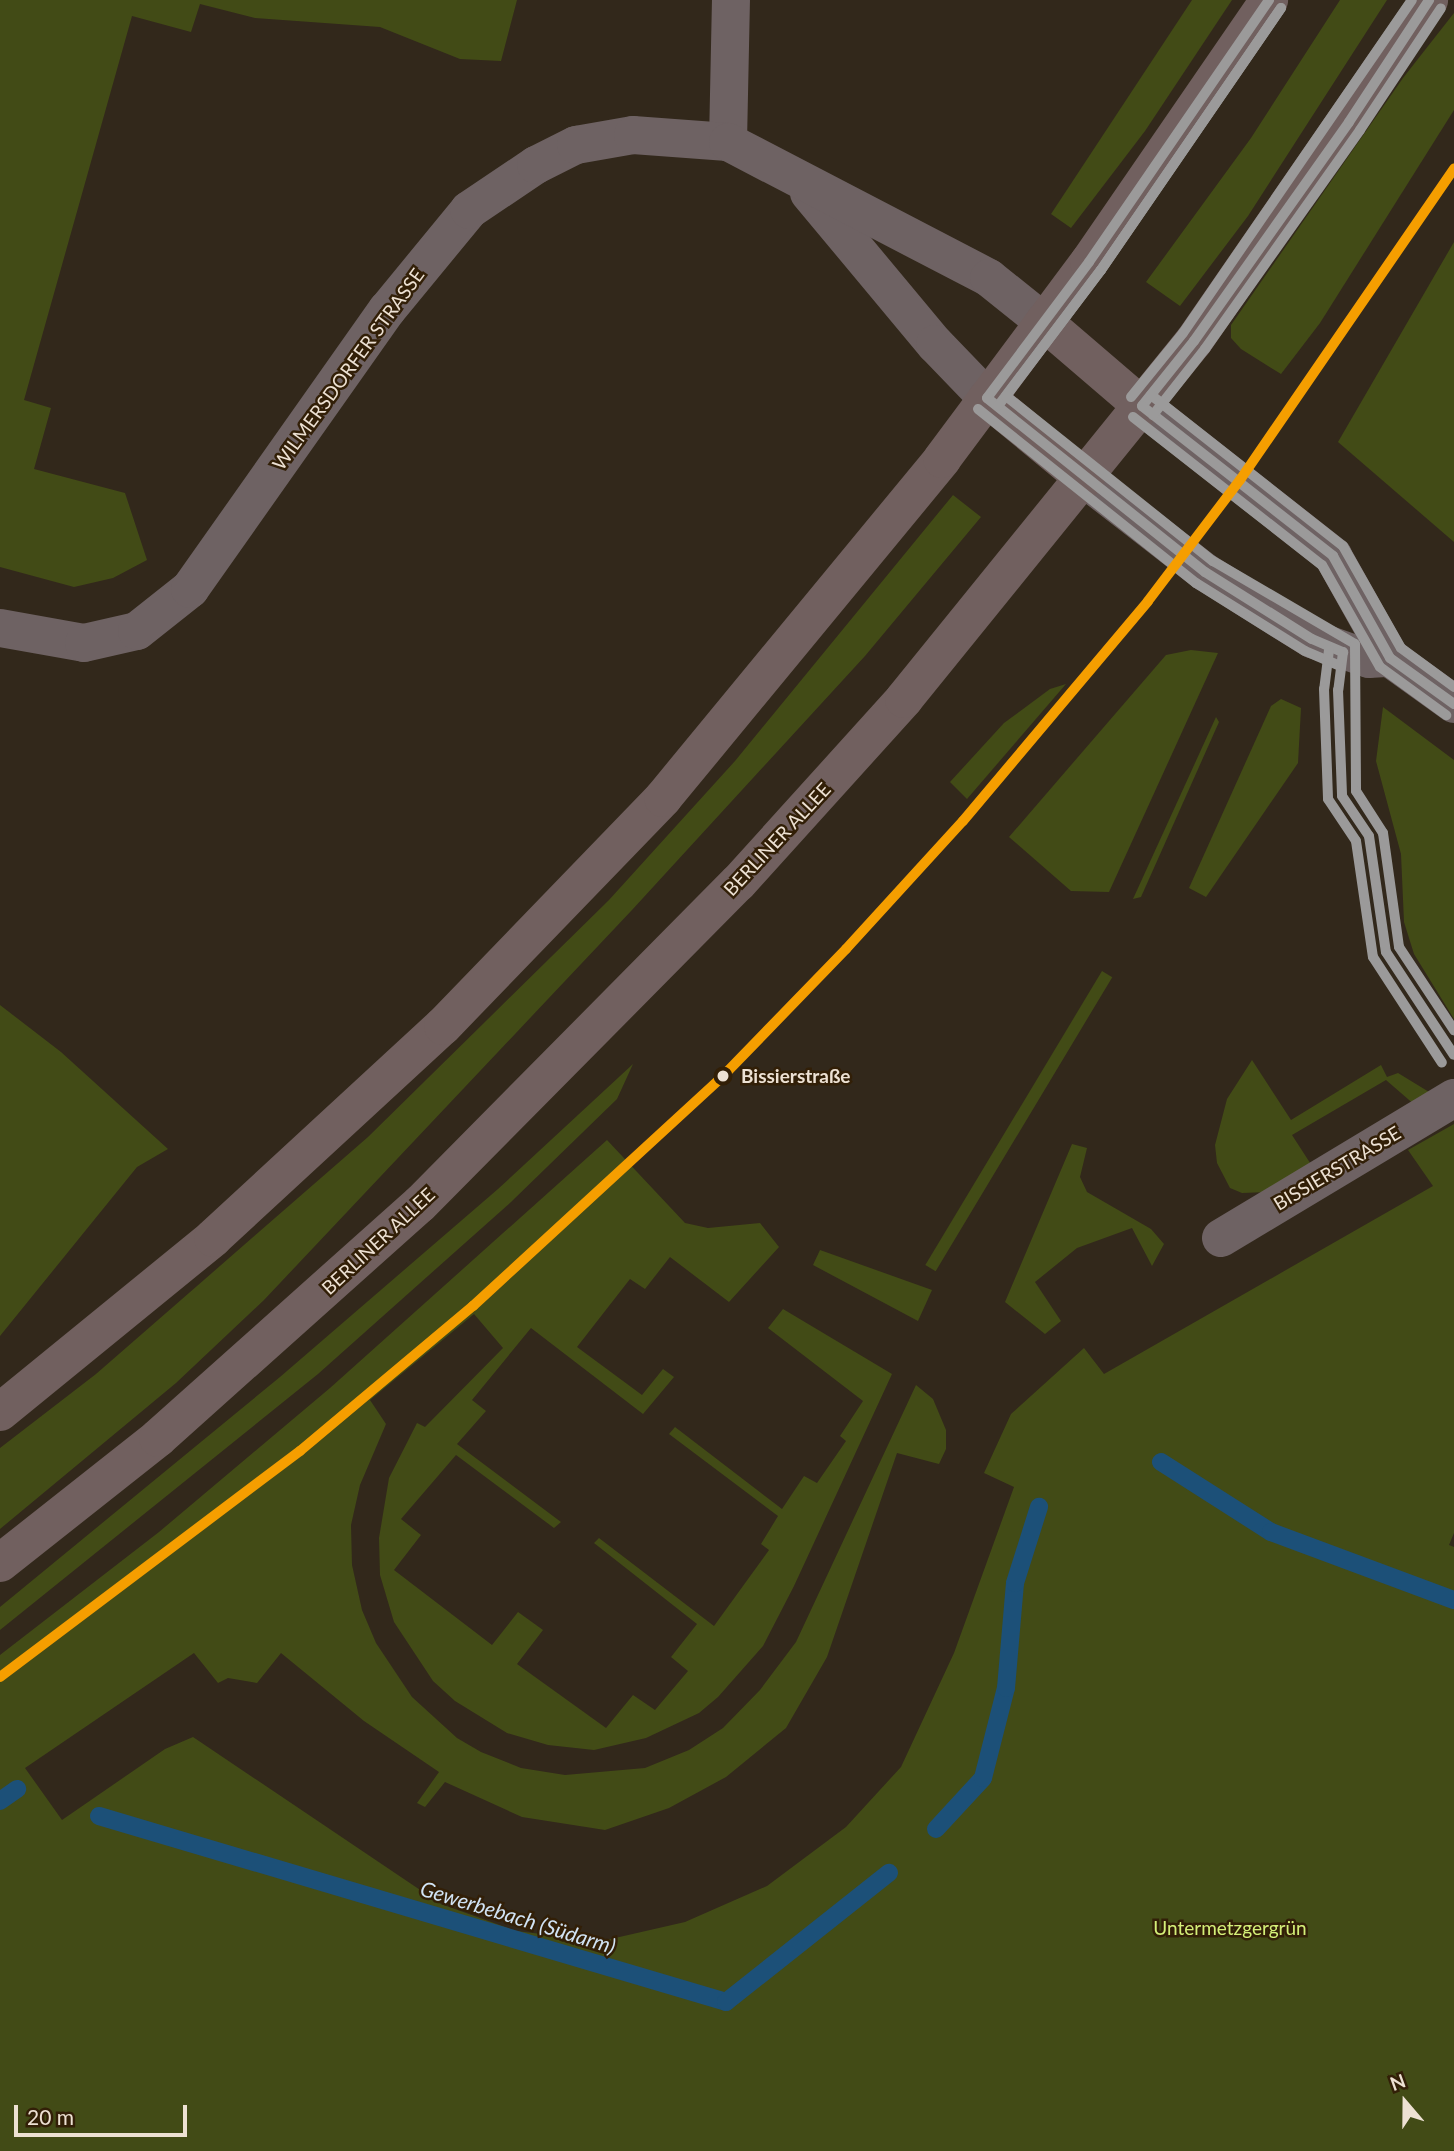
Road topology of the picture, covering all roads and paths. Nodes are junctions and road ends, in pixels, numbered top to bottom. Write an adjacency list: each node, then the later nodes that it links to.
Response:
1 (731, 0): 4 (street)
2 (1269, 0): 6 (main road)
3 (1429, 0): 8 (main road, BERLINER ALLEE)
4 (728, 142): 5 (street); 10 (street, WILMERSDORFER STRASSE)
5 (796, 178): 6 (street); 7 (street)
6 (1044, 321): 7 (main road); 8 (main road)
7 (987, 398): 9 (main road); 15 (main road)
8 (1142, 406): 9 (main road, BERLINER ALLEE); 11 (street)
9 (1085, 479): 11 (street); 16 (main road, BERLINER ALLEE)
10 (0, 628)
11 (1390, 658): 12 (street)
12 (1454, 704)
13 (1454, 1098): 14 (street, BISSIERSTRASSE)
14 (1221, 1238)
15 (0, 1412)
16 (0, 1563)

